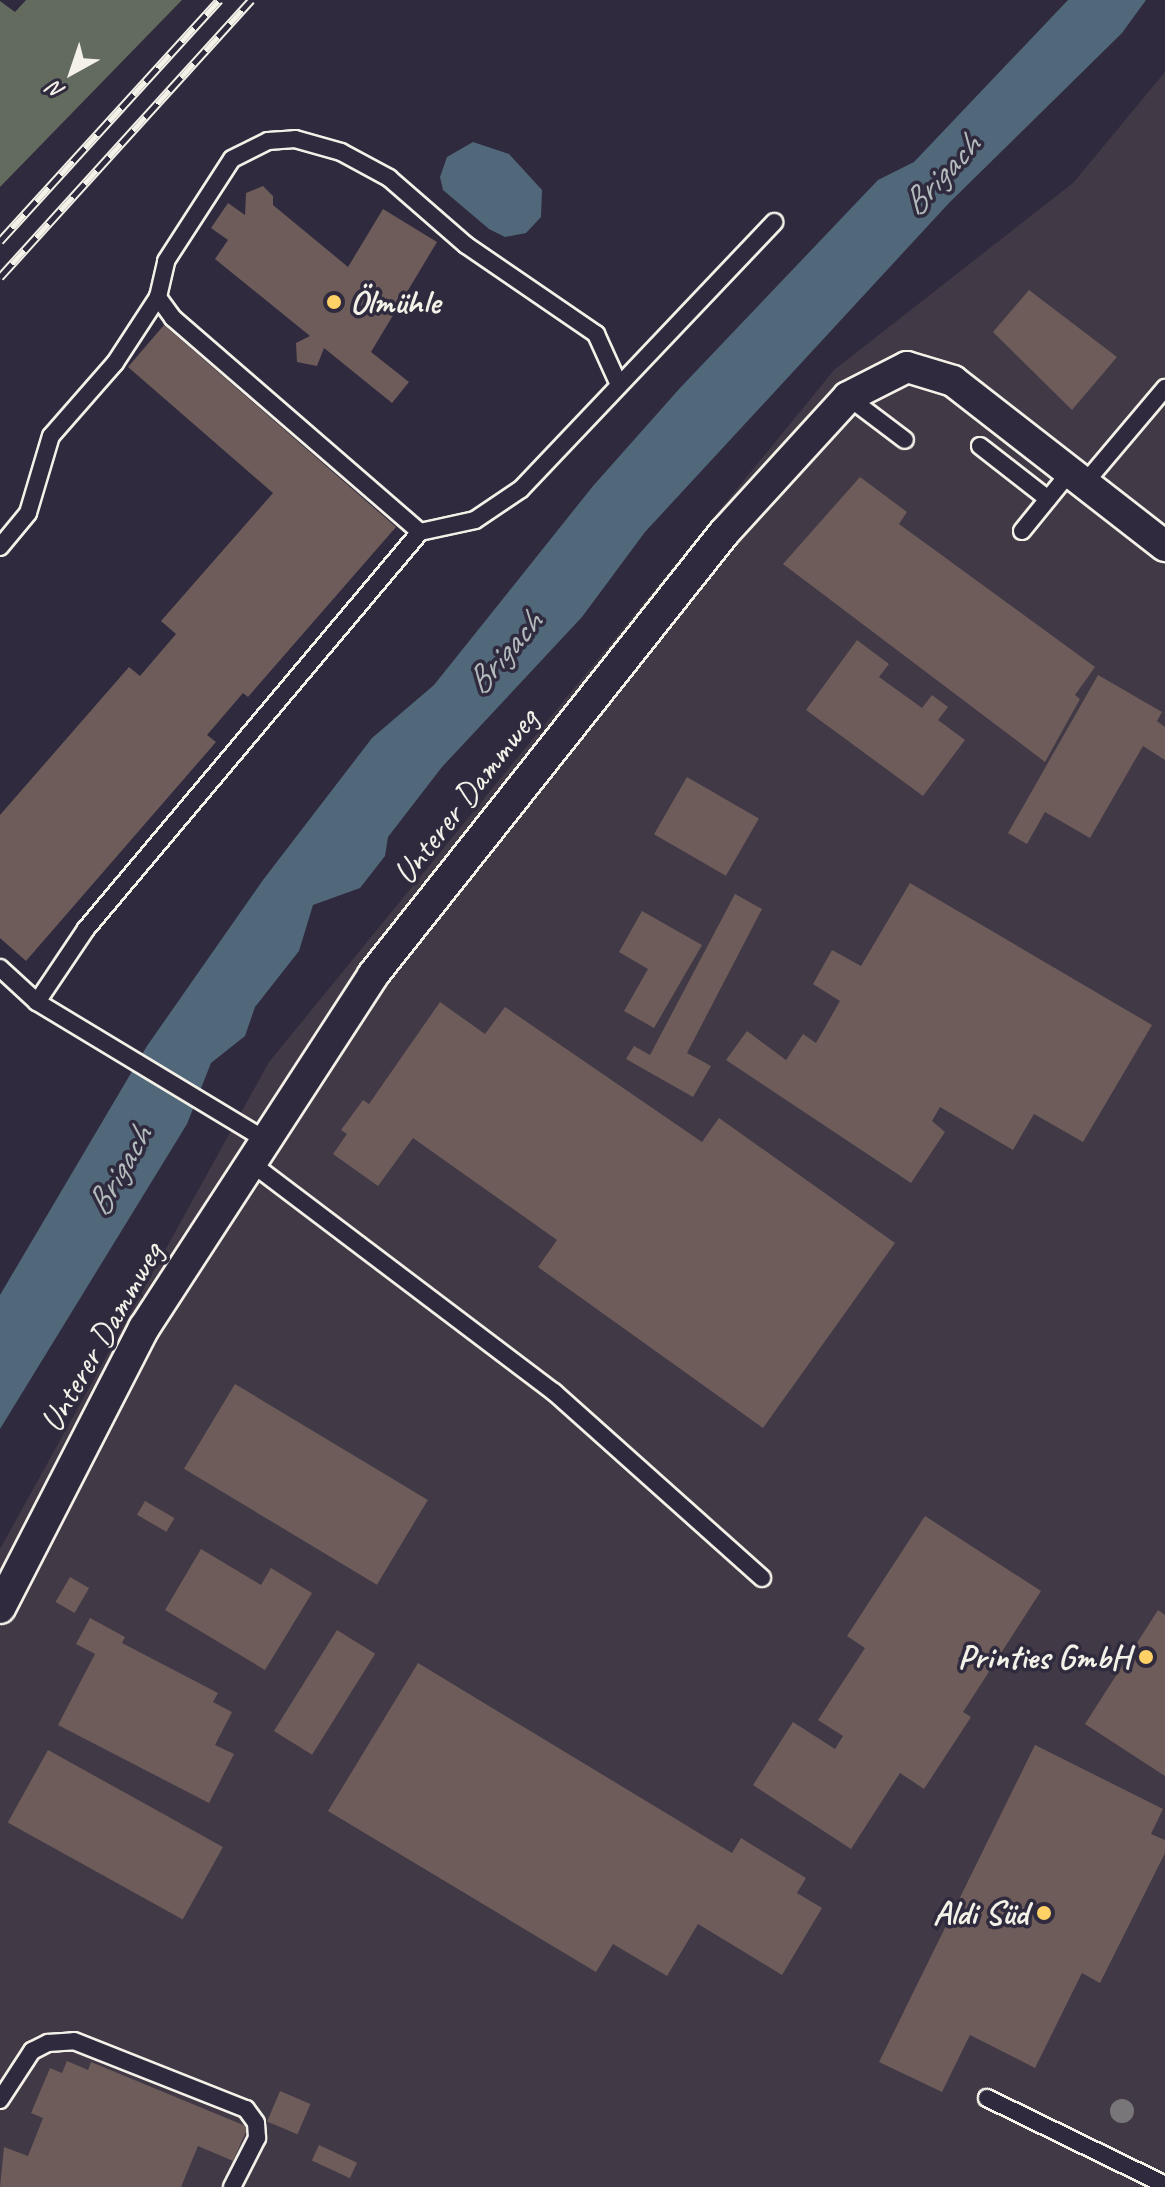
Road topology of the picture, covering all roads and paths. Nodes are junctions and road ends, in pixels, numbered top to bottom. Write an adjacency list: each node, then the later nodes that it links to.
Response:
1 (774, 222): 3 (lane)
2 (158, 297): 3 (lane); 11 (lane); 13 (lane)
3 (619, 385): 11 (lane)
4 (1165, 388): 8 (lane)
5 (848, 397): 6 (lane); 8 (street, Unterer Dammweg); 16 (street, Unterer Dammweg)
6 (905, 440)
7 (980, 446): 9 (lane)
8 (1077, 478): 9 (lane); 12 (street, Unterer Dammweg)
9 (1048, 499): 10 (lane)
10 (1022, 531)
11 (420, 532): 15 (lane)
12 (1165, 546)
13 (0, 547)
14 (0, 968): 15 (lane)
15 (37, 1002): 16 (lane)
16 (259, 1152): 17 (lane); 18 (street, Unterer Dammweg)
17 (762, 1578)
18 (0, 1608)
19 (987, 2098): 21 (lane)
20 (0, 2100): 22 (lane)
21 (1165, 2185)
22 (232, 2187)

